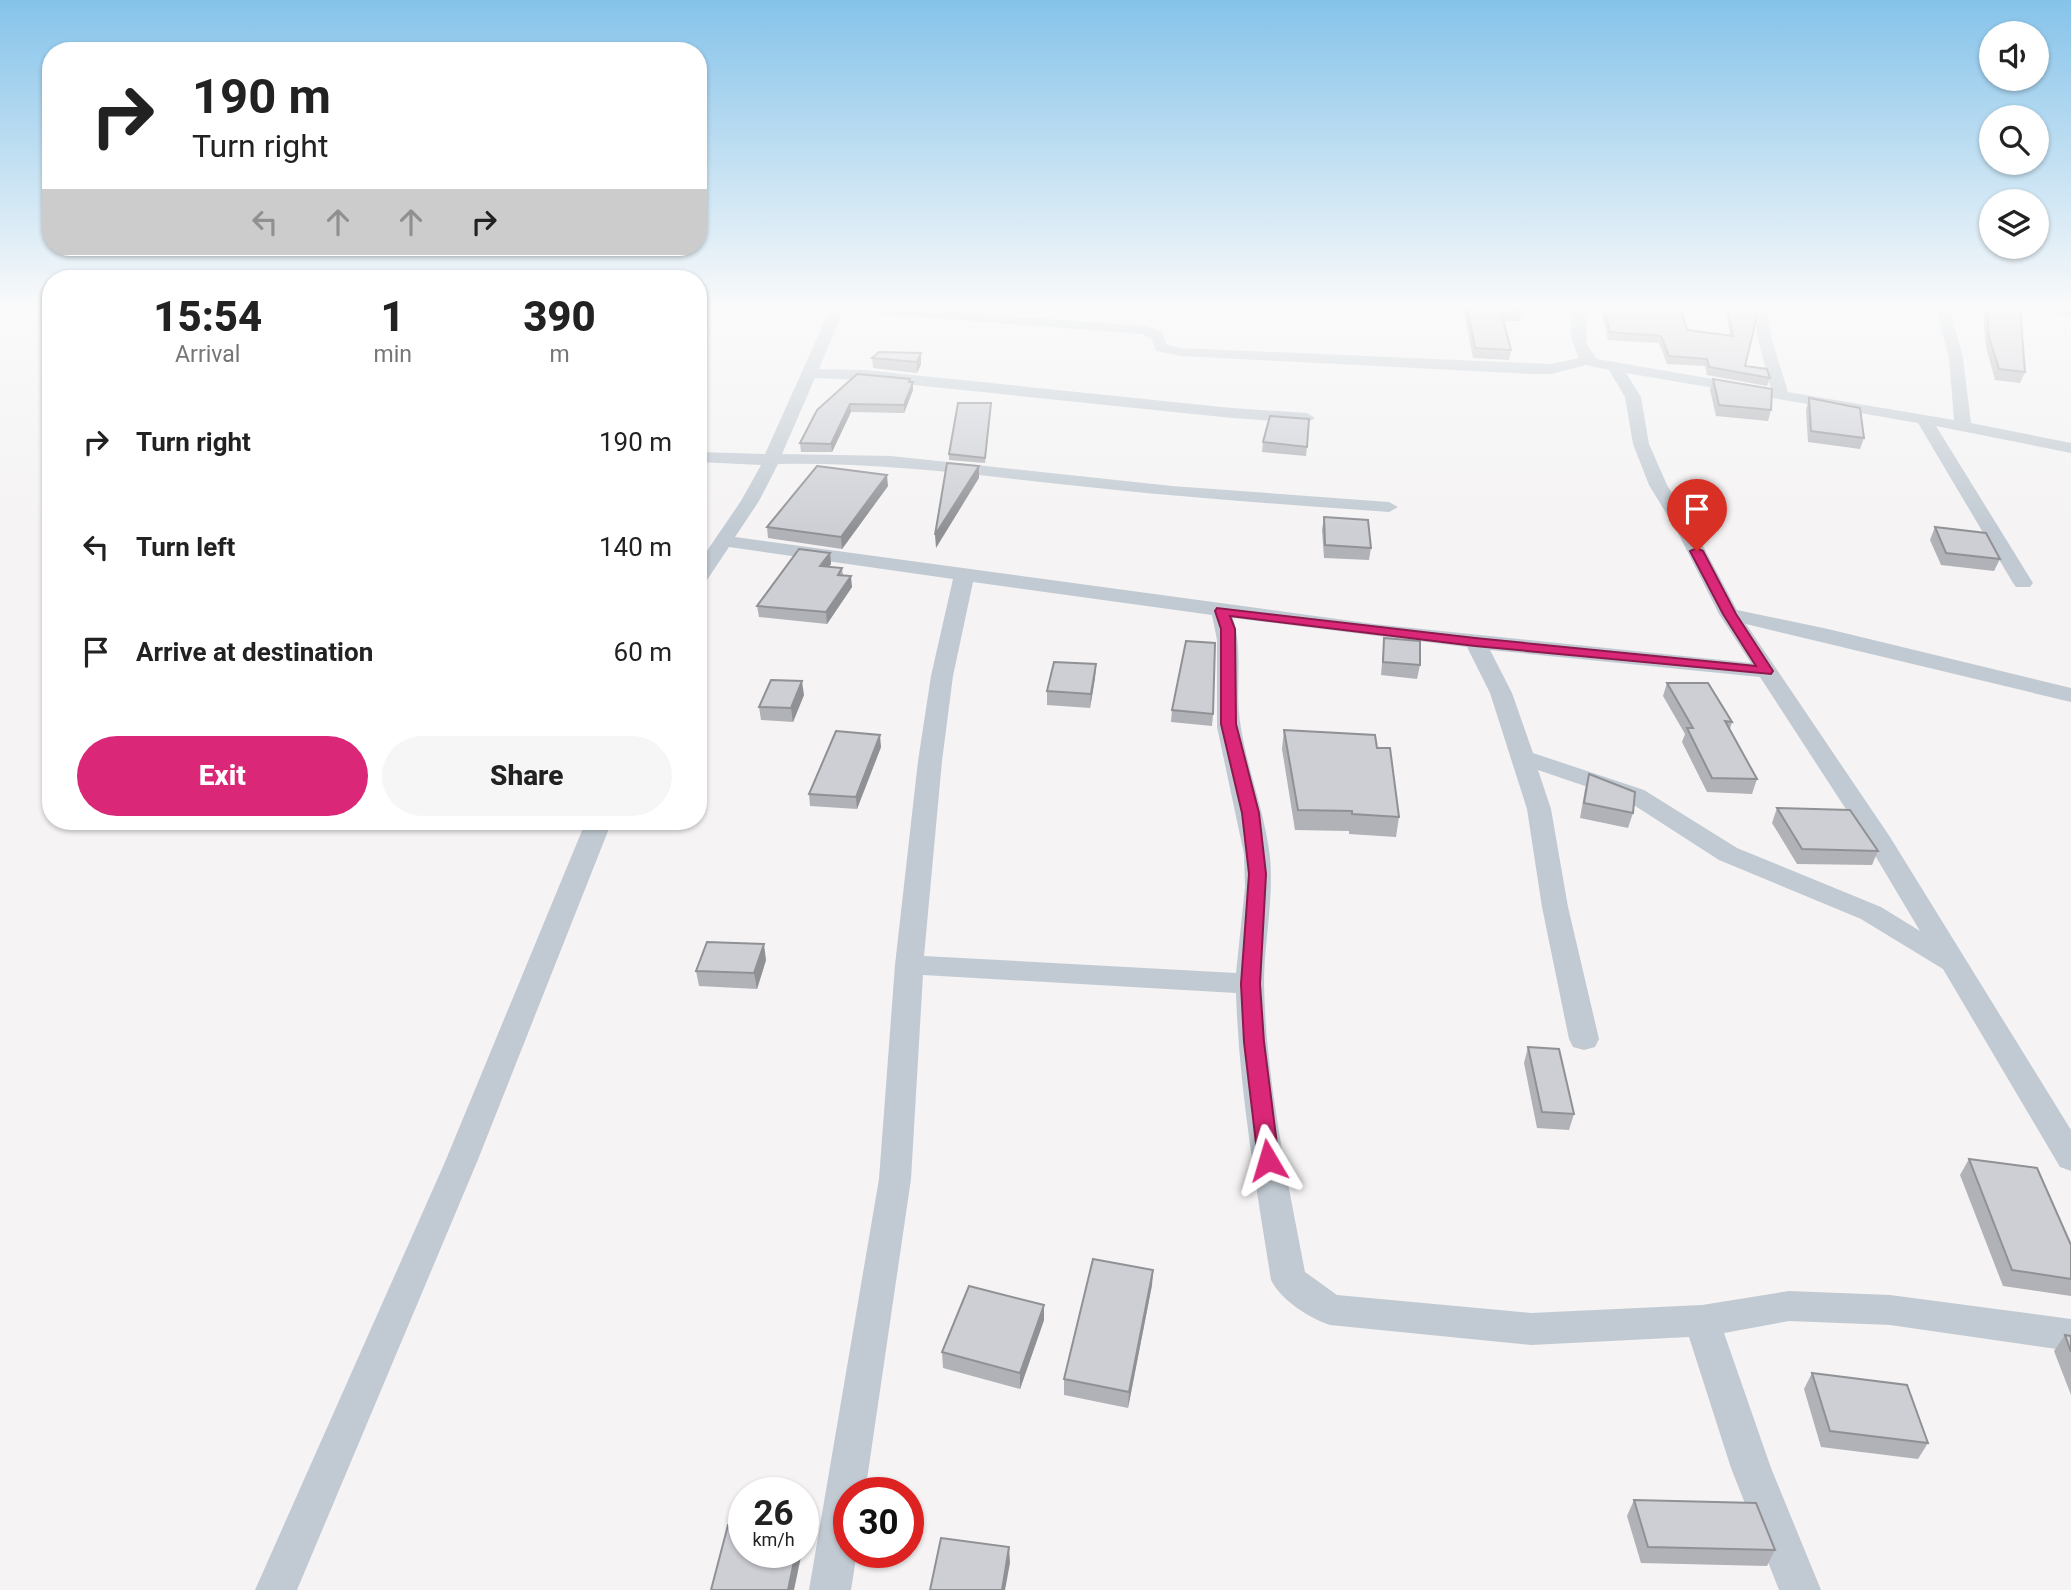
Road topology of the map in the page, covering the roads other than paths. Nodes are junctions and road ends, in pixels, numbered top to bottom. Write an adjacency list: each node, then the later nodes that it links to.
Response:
1 (805, 381): 13 (street)
2 (923, 381): 8 (street)
3 (1623, 381): 20 (street)
4 (1693, 381): 7 (street)
5 (1777, 381): 7 (street)
6 (1958, 381): 10 (street)
7 (1781, 395): 9 (street)
8 (1307, 418)
9 (1923, 419): 10 (street); 18 (street)
10 (1963, 426): 11 (street)
11 (2071, 448)
12 (707, 457): 13 (street)
13 (772, 459): 14 (street); 15 (street)
14 (1389, 507)
15 (724, 541): 16 (street); 17 (street)
16 (707, 566)
17 (964, 576): 19 (street); 26 (street)
18 (2023, 583)
19 (1221, 611): 21 (street); 28 (street)
20 (1729, 614): 22 (street); 23 (street)
21 (1475, 642): 22 (street); 24 (street)
22 (1766, 671): 27 (street)
23 (2071, 695)
24 (1523, 758): 27 (street); 29 (street)
25 (595, 830): 33 (street)
26 (909, 965): 28 (street); 34 (street)
27 (1957, 967): 30 (street)
28 (1250, 984): 31 (street)
29 (1584, 1040)
30 (2071, 1158)
31 (1702, 1321): 32 (street); 35 (street)
32 (2071, 1335)
33 (276, 1590)
34 (830, 1590)
35 (1800, 1590)

